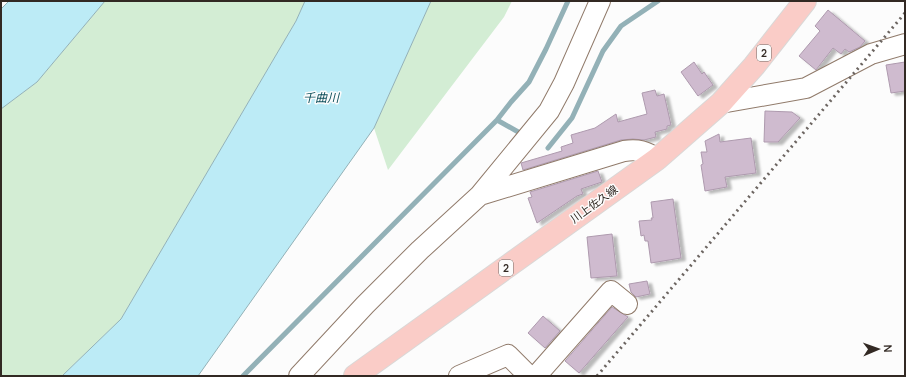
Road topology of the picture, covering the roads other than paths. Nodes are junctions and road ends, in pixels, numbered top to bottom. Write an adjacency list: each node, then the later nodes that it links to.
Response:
1 (600, 1): 6 (street)
2 (805, 1): 4 (main road, 川上佐久線 / 2)
3 (905, 44): 4 (street)
4 (721, 103): 5 (main road, 川上佐久線 / 2)
5 (657, 159): 6 (street); 9 (main road, 川上佐久線 / 2)
6 (480, 195): 8 (street)
7 (627, 304): 12 (street)
8 (299, 376)
9 (355, 376)
10 (459, 376): 11 (street)
11 (529, 376)
12 (536, 376)

